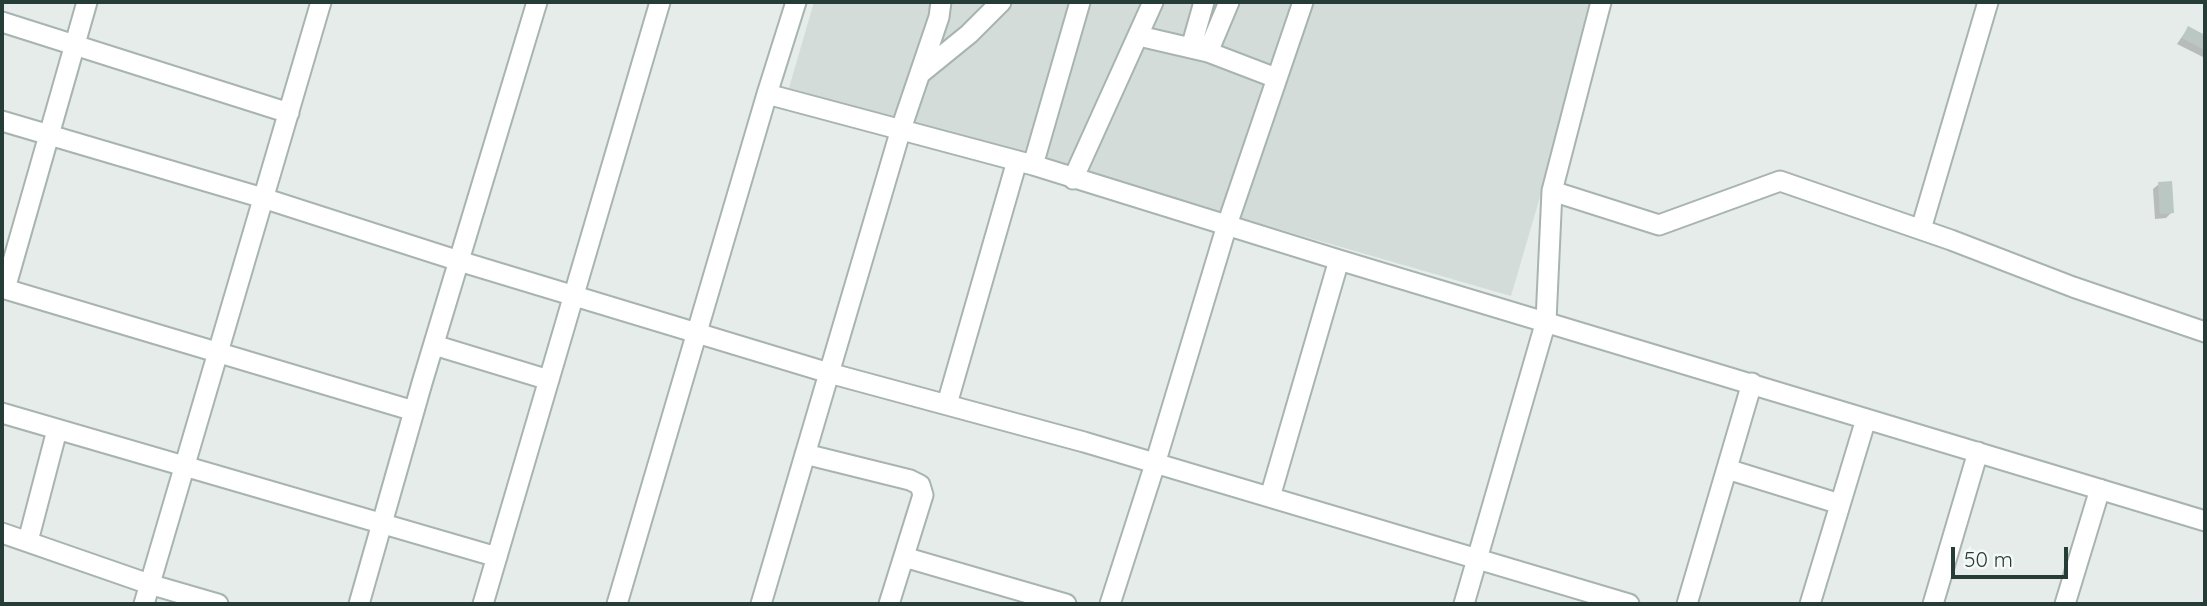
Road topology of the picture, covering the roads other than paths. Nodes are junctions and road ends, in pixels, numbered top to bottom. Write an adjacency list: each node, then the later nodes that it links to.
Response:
1 (87, 2): 17 (street)
2 (321, 2): 22 (street)
3 (537, 2): 33 (street)
4 (660, 2): 35 (street)
5 (796, 2): 21 (street)
6 (941, 2): 19 (street)
7 (1001, 2): 19 (street)
8 (1080, 2): 26 (street)
9 (1153, 2): 16 (street)
10 (1204, 2): 18 (street)
11 (1229, 2): 18 (street)
12 (1303, 2): 20 (street)
13 (1601, 2): 28 (street)
14 (1988, 2): 31 (street)
15 (2, 22): 17 (street)
16 (1139, 36): 18 (street); 27 (street)
17 (75, 44): 22 (street); 25 (street)
18 (1199, 50): 20 (street)
19 (920, 74): 24 (street)
20 (1276, 78): 30 (street)
21 (767, 94): 24 (street); 37 (street)
22 (289, 113): 29 (street)
23 (2, 121): 25 (street)
24 (901, 129): 26 (street); 41 (street)
25 (50, 136): 29 (street); 34 (street)
26 (1025, 163): 27 (street); 44 (street)
27 (1073, 179): 30 (street)
28 (1552, 191): 31 (street); 36 (street)
29 (263, 198): 33 (street); 40 (street)
30 (1227, 225): 32 (street); 51 (street)
31 (1921, 229): 38 (street)
32 (1339, 260): 36 (street); 55 (street)
33 (459, 261): 35 (street); 39 (street)
34 (3, 288): 40 (street)
35 (573, 296): 37 (street); 42 (street)
36 (1546, 321): 43 (street); 63 (street)
37 (697, 332): 41 (street); 69 (street)
38 (2205, 332)
39 (434, 345): 42 (street); 45 (street)
40 (218, 353): 45 (street); 52 (street)
41 (829, 373): 44 (street); 50 (street)
42 (549, 380): 61 (street)
43 (1752, 383): 47 (street); 53 (street)
44 (947, 404): 51 (street)
45 (414, 411): 58 (street)
46 (2, 413): 48 (street)
47 (1866, 419): 49 (street); 56 (street)
48 (57, 430): 52 (street); 60 (street)
49 (1978, 452): 54 (street); 78 (street)
50 (805, 454): 62 (street); 70 (street)
51 (1155, 464): 55 (street); 73 (street)
52 (184, 465): 58 (street); 64 (street)
53 (1727, 469): 56 (street); 76 (street)
54 (2100, 489): 57 (street); 79 (street)
55 (1270, 497): 63 (street)
56 (1840, 504): 77 (street)
57 (2205, 521)
58 (382, 522): 61 (street); 67 (street)
59 (2, 533): 60 (street)
60 (28, 541): 64 (street)
61 (497, 557): 68 (street)
62 (904, 557): 71 (street); 72 (street)
63 (1477, 559): 74 (street); 75 (street)
64 (149, 584): 65 (street); 66 (street)
65 (144, 604)
66 (218, 604)
67 (359, 604)
68 (483, 604)
69 (617, 604)
70 (761, 604)
71 (890, 604)
72 (1066, 604)
73 (1110, 604)
74 (1464, 604)
75 (1629, 604)
76 (1687, 604)
77 (1810, 604)
78 (1933, 604)
79 (2065, 604)

